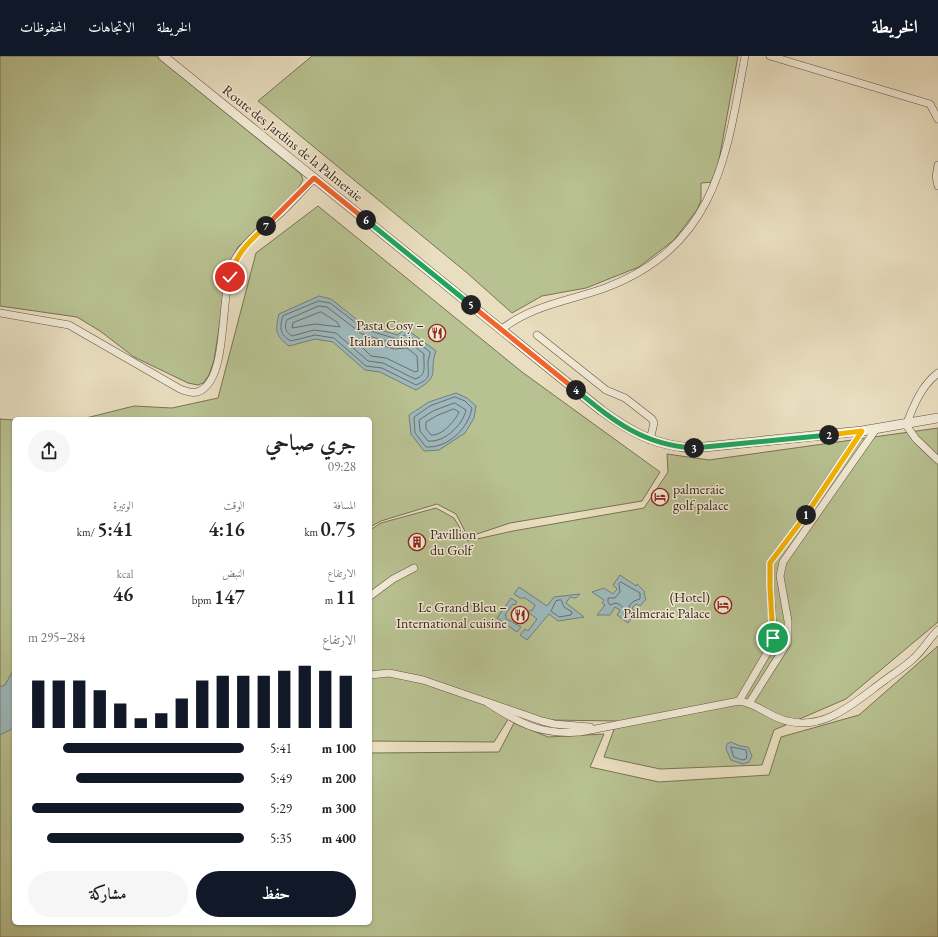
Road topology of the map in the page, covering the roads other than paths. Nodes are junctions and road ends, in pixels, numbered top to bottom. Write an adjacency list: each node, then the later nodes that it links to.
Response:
1 (163, 56): 6 (street, Route des Jardins de la Palmeraie)
2 (745, 56): 9 (street)
3 (770, 56): 4 (street)
4 (938, 119)
5 (938, 165): 7 (street)
6 (314, 178): 8 (street); 9 (street, Route des Jardins de la Palmeraie)
7 (938, 186)
8 (0, 313)
9 (502, 329): 16 (street, Route des Jardins de la Palmeraie)
10 (537, 335): 16 (street)
11 (938, 373): 13 (street)
12 (938, 418): 13 (street, Route des Jardins de la Palmeraie)
13 (906, 425): 14 (street, Route des Jardins de la Palmeraie); 17 (street)
14 (876, 429): 15 (street, Route des Jardins de la Palmeraie); 19 (street)
15 (862, 431): 16 (street, Route des Jardins de la Palmeraie); 18 (street)
16 (650, 440)
17 (938, 460)
18 (805, 516): 19 (street); 24 (street)
19 (812, 521): 25 (street)
20 (414, 568): 21 (street)
21 (372, 594)
22 (938, 630): 25 (street)
23 (372, 675): 24 (street)
24 (740, 701): 25 (street)
25 (750, 702)

